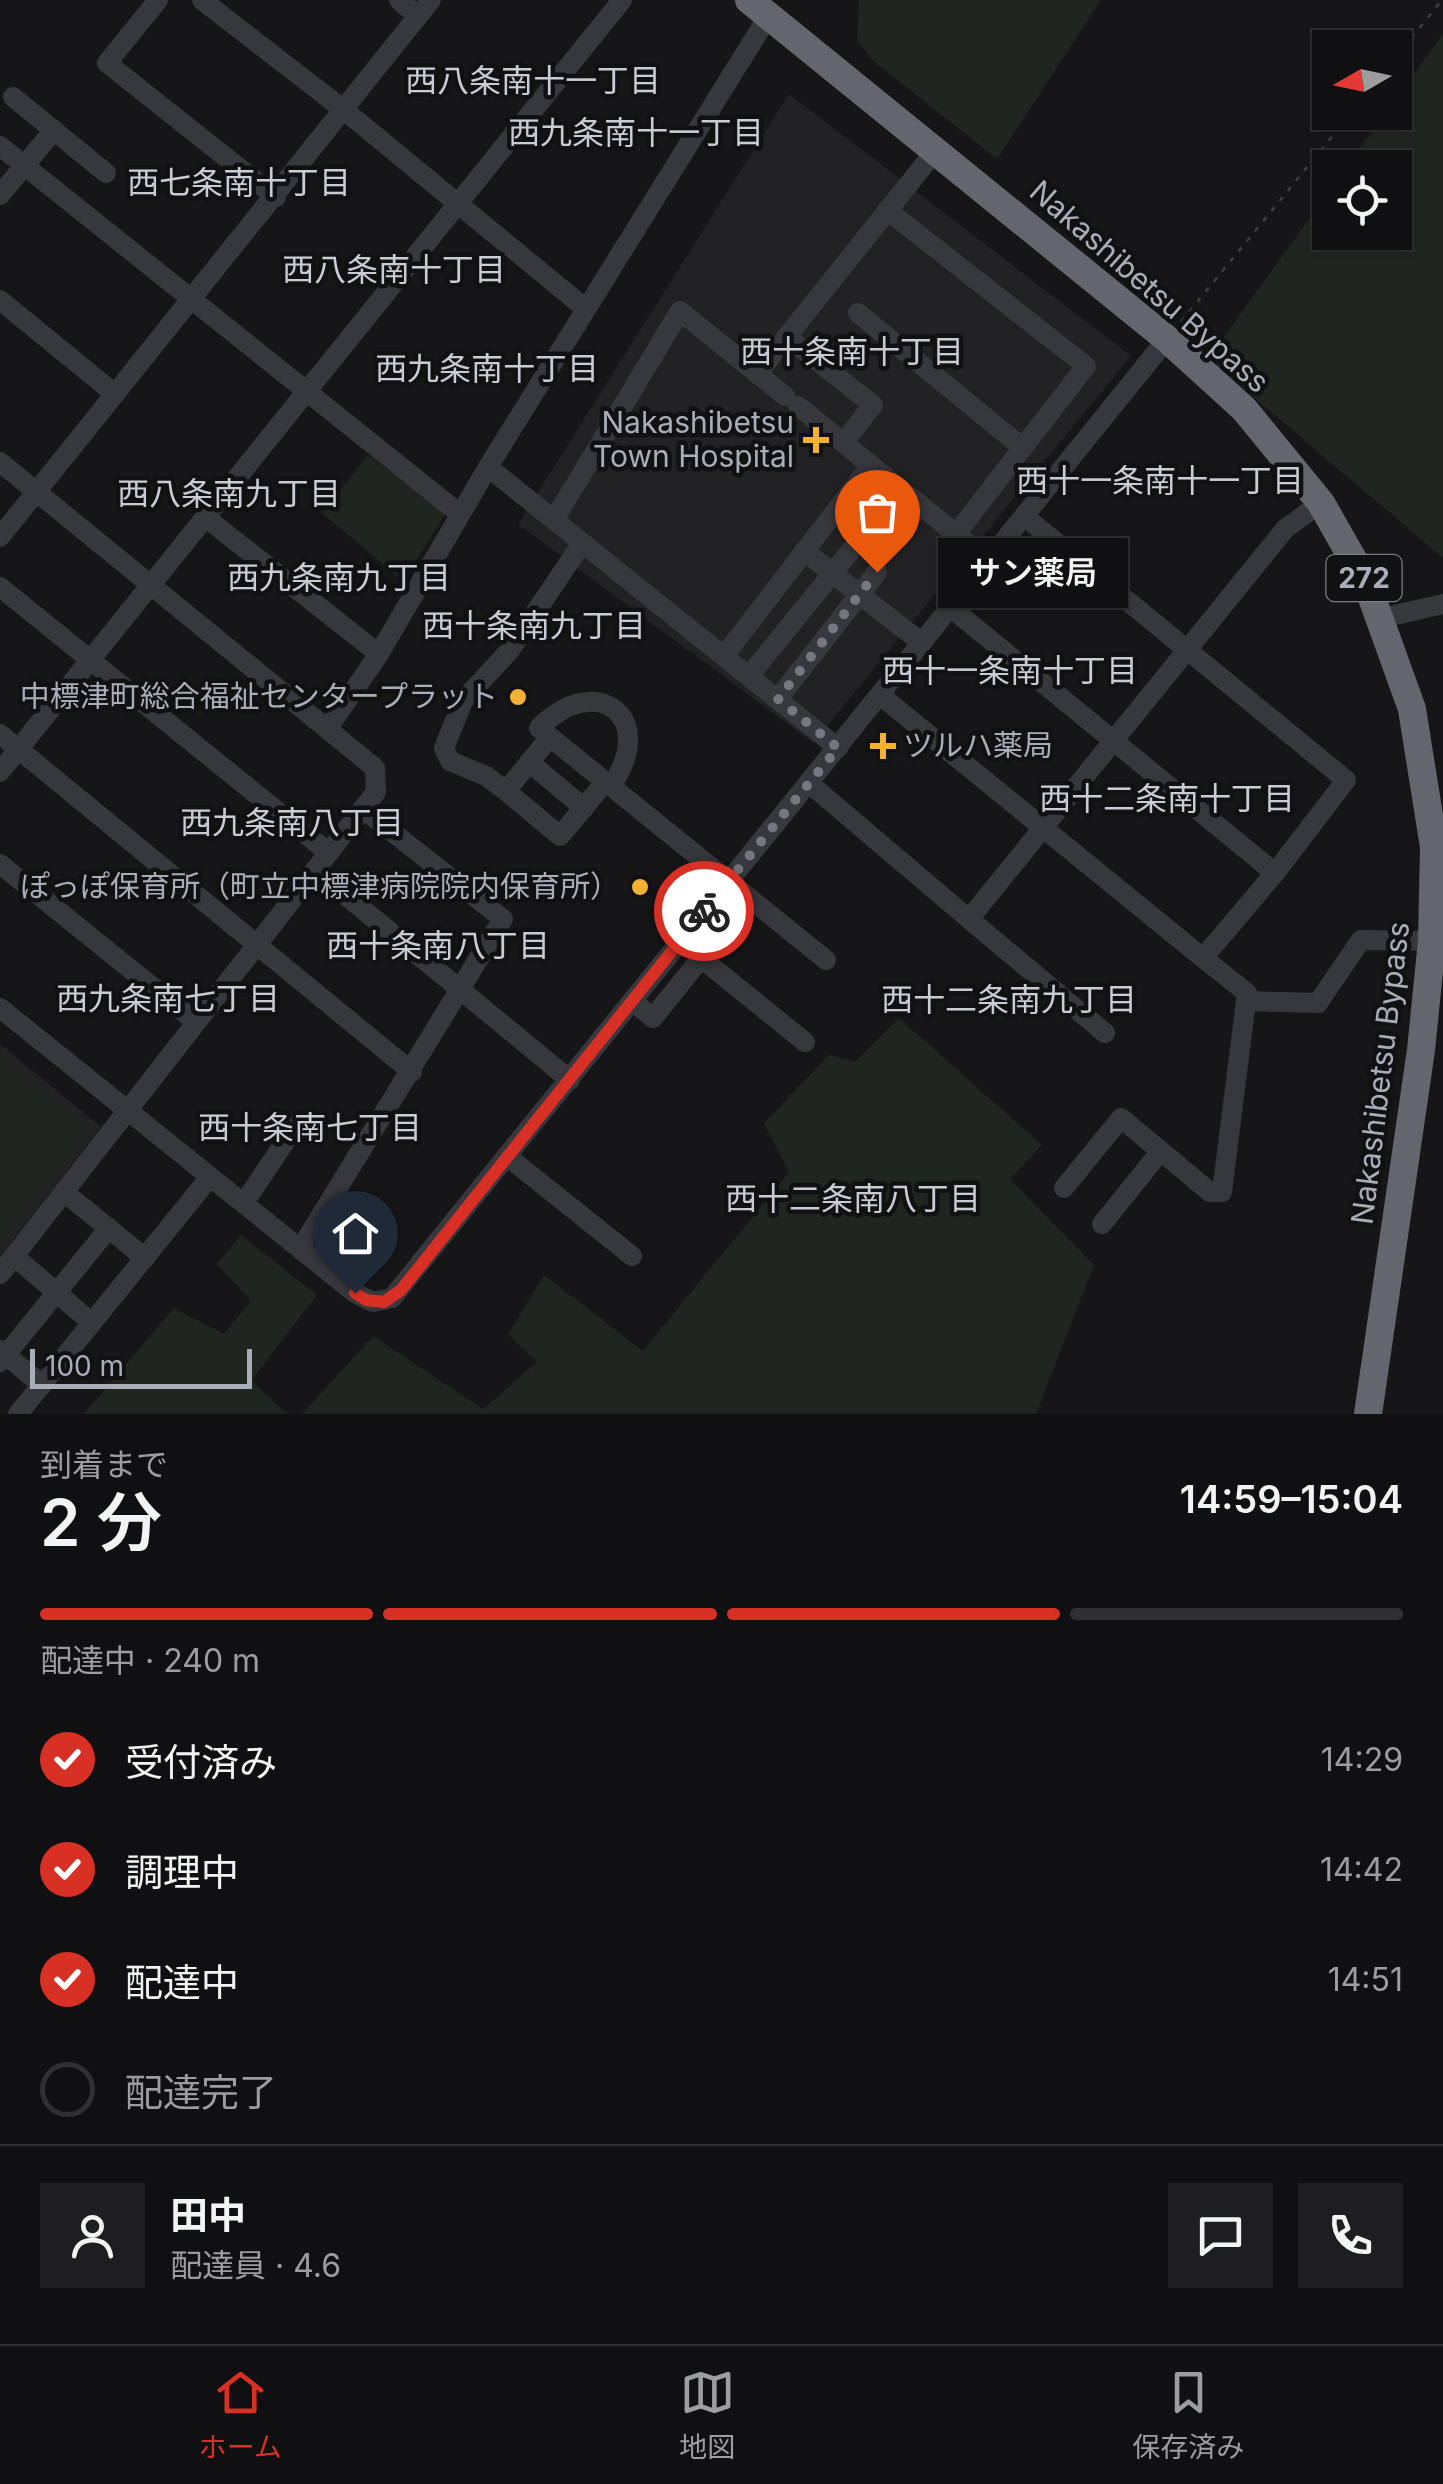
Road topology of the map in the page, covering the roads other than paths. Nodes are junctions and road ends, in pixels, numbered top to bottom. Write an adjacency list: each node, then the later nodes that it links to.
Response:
1 (158, 0): 15 (street)
2 (202, 0): 8 (street)
3 (399, 0): 6 (street)
4 (622, 0): 16 (street)
5 (759, 7): 11 (highway, Nakashibetsu Bypass / 272); 20 (street)
6 (425, 8): 8 (street)
7 (13, 97): 9 (street)
8 (344, 110): 15 (street); 16 (street)
9 (54, 130): 12 (street); 13 (street)
10 (0, 146): 12 (street)
11 (936, 150): 17 (street); 23 (highway, Nakashibetsu Bypass / 272)
12 (25, 165): 14 (street); 18 (street)
13 (106, 173)
14 (0, 195)
15 (276, 197): 18 (street)
16 (458, 203): 20 (street); 25 (street)
17 (888, 210): 22 (street); 28 (street)
18 (192, 298): 25 (street); 26 (street)
19 (0, 300): 26 (street)
20 (586, 310): 31 (street)
21 (858, 313): 28 (street)
22 (787, 337): 24 (street); 27 (street)
23 (1168, 338): 33 (highway, Nakashibetsu Bypass / 272); 35 (street)
24 (758, 374): 27 (street); 37 (street)
25 (306, 392): 34 (street); 36 (street)
26 (115, 394): 32 (street)
27 (844, 443): 30 (street)
28 (1023, 448): 39 (street)
29 (0, 462): 32 (street)
30 (870, 465): 39 (street); 42 (street)
31 (488, 467): 34 (street); 37 (street)
32 (36, 492): 40 (street); 47 (street)
33 (1320, 503): 51 (highway, Nakashibetsu Bypass / 272); 53 (street)
34 (460, 514): 54 (street)
35 (1024, 516): 43 (street); 53 (street)
36 (205, 517): 47 (street); 54 (street)
37 (554, 520): 41 (street)
38 (875, 521): 45 (street)
39 (956, 534): 43 (street)
40 (0, 537)
41 (582, 543): 55 (street); 70 (street)
42 (804, 552): 45 (street); 55 (street)
43 (988, 560): 50 (street)
44 (877, 572): 48 (street)
45 (833, 574): 48 (street); 57 (street)
46 (0, 586): 56 (street)
47 (149, 587): 56 (street); 60 (street)
48 (860, 594): 52 (street); 59 (street)
49 (1443, 604): 51 (street)
50 (950, 607): 52 (street); 63 (street)
51 (1382, 618): 80 (highway, Nakashibetsu Bypass / 272)
52 (922, 643): 58 (street)
53 (1187, 652): 63 (street); 77 (street)
54 (378, 654): 60 (street)
55 (724, 656): 57 (street)
56 (90, 660): 65 (street); 74 (street)
57 (749, 676): 59 (street)
58 (880, 695): 64 (street); 73 (street)
59 (778, 699): 64 (street)
60 (328, 728): 72 (street)
61 (0, 734): 65 (street)
62 (550, 737): 66 (street); 68 (street); 68 (street)
63 (1114, 742): 73 (street); 77 (street)
64 (838, 748): 69 (street)
65 (19, 749): 67 (street); 81 (street)
66 (530, 762): 70 (street); 71 (street)
67 (0, 772)
68 (608, 783): 71 (street); 78 (street)
69 (810, 784): 78 (street); 79 (street)
70 (506, 792): 71 (street)
71 (584, 808)
72 (363, 809): 74 (street); 84 (street)
73 (1046, 826): 79 (street); 82 (street)
74 (329, 852): 76 (street)
75 (0, 864): 88 (street)
76 (315, 870): 81 (street); 84 (street)
77 (1275, 873): 82 (street)
78 (730, 880): 83 (street); 85 (street)
79 (970, 919): 89 (street)
80 (1432, 940): 86 (street); 113 (highway, Nakashibetsu Bypass / 272)
81 (256, 945): 88 (street); 91 (street)
82 (1203, 958): 86 (street)
83 (826, 960)
84 (462, 989): 91 (street); 92 (street)
85 (632, 1001): 90 (street); 92 (street)
86 (1246, 1001): 95 (street)
87 (0, 1008): 93 (street)
88 (196, 1022): 93 (street)
89 (1105, 1033)
90 (805, 1042)
91 (412, 1072): 103 (street)
92 (570, 1080): 96 (street)
93 (128, 1111): 97 (street); 99 (street)
94 (299, 1122): 100 (street)
95 (1160, 1152): 98 (street); 101 (street)
96 (508, 1157): 103 (street); 105 (street)
97 (210, 1176): 100 (street); 106 (street)
98 (1064, 1188)
99 (64, 1192): 102 (street); 104 (street)
100 (244, 1203): 103 (street)
101 (1102, 1224)
102 (109, 1228): 106 (street); 108 (street)
103 (301, 1248)
104 (14, 1256): 107 (street); 108 (street)
105 (632, 1256)
106 (144, 1258): 109 (street)
107 (0, 1274)
108 (56, 1293): 109 (street); 110 (street)
109 (92, 1323): 111 (street)
110 (2, 1355): 111 (street)
111 (42, 1384): 112 (street)
112 (18, 1414)
113 (1368, 1414)

